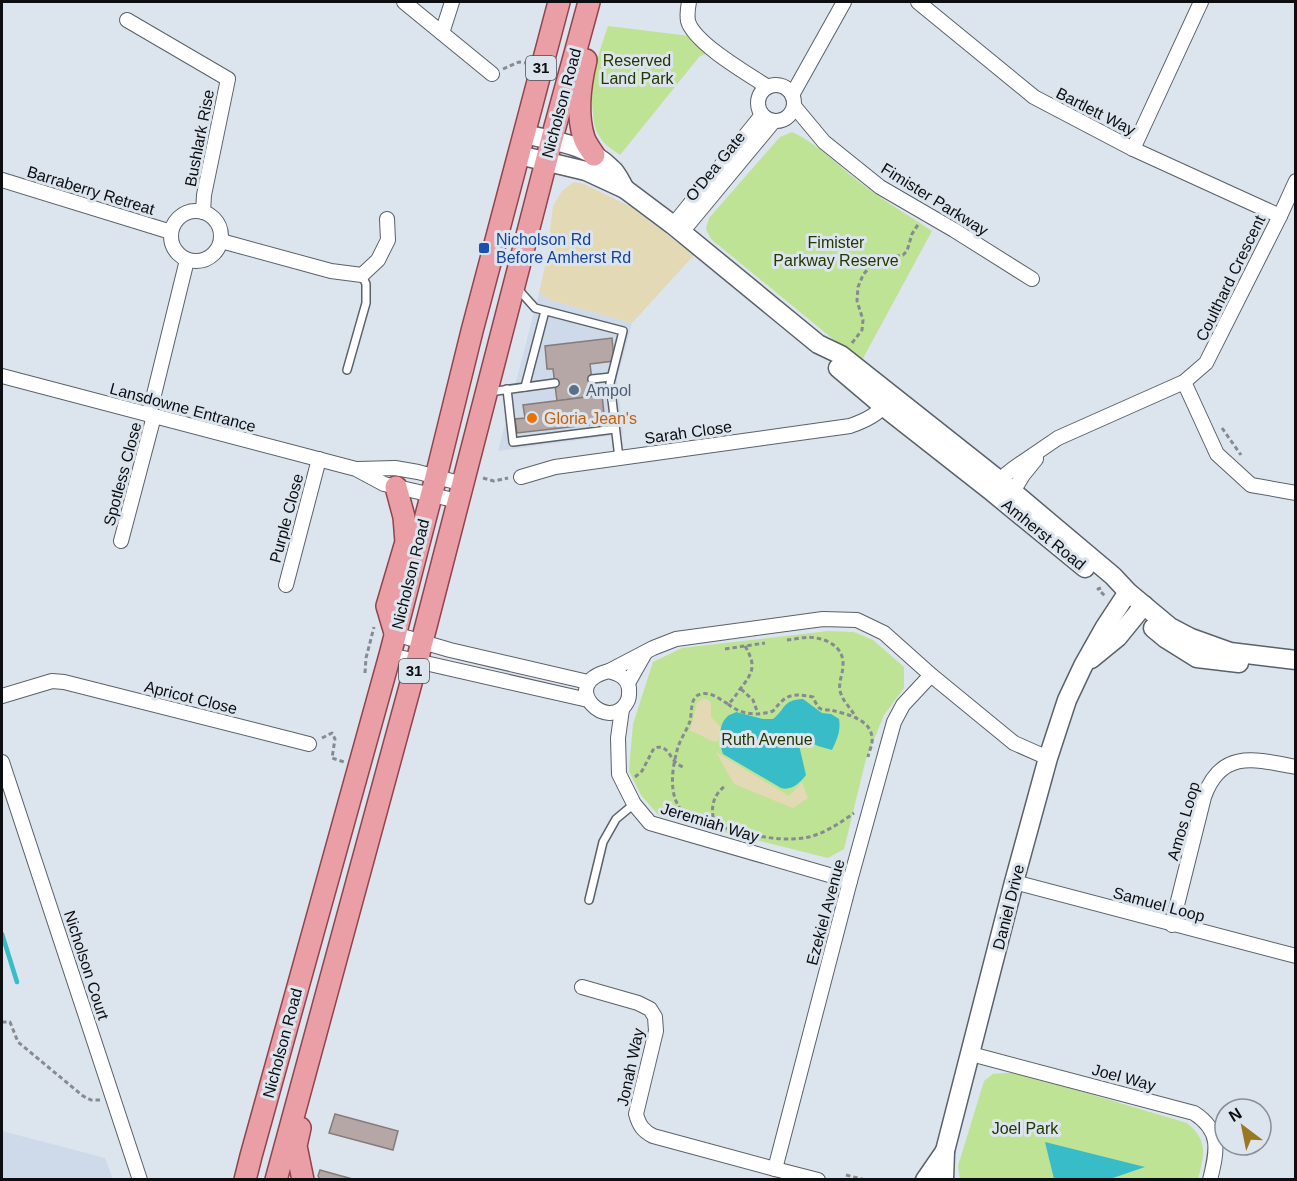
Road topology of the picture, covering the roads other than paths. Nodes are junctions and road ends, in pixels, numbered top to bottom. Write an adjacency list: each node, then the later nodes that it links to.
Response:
1 (404, 2): 11 (street)
2 (452, 2): 11 (street)
3 (559, 2): 17 (main road, Nicholson Road / 31)
4 (589, 2): 15 (main road, Nicholson Road / 31)
5 (599, 2): 19 (main road)
6 (689, 2): 13 (street, Fimister Parkway)
7 (844, 2): 13 (street, O'Dea Gate)
8 (918, 2): 18 (street, Bartlett Way)
9 (1201, 2): 18 (street)
10 (127, 20): 24 (street, Bushlark Rise)
11 (442, 33): 12 (street)
12 (492, 74)
13 (779, 94): 14 (street, O'Dea Gate); 14 (street); 16 (street, Fimister Parkway)
14 (773, 118): 16 (street, Fimister Parkway); 27 (street, O'Dea Gate)
15 (551, 140): 17 (main road, Amherst Road); 19 (main road, Amherst Road); 20 (main road, Nicholson Road / 31)
16 (824, 142): 32 (street, Fimister Parkway)
17 (521, 144): 20 (main road, Amherst Road); 50 (main road, Nicholson Road / 31)
18 (1133, 149): 25 (street, Bartlett Way)
19 (594, 155): 23 (main road, Amherst Road)
20 (546, 161): 23 (main road, Amherst Road); 33 (main road, Nicholson Road / 31)
21 (2, 180): 28 (street, Barraberry Retreat)
22 (1296, 181): 25 (street, Coulthard Crescent)
23 (625, 189): 27 (main road, Amherst Road)
24 (203, 212): 28 (street, Barraberry Retreat); 29 (street)
25 (1280, 216): 39 (street, Coulthard Crescent)
26 (387, 219): 31 (street)
27 (678, 229): 43 (main road, Amherst Road)
28 (171, 232): 30 (street, Barraberry Retreat)
29 (221, 241): 30 (street); 31 (street)
30 (187, 260): 44 (street)
31 (362, 275): 35 (lane)
32 (1032, 279)
33 (515, 285): 34 (lane); 42 (main road, Nicholson Road / 31)
34 (545, 311): 37 (lane); 41 (lane)
35 (347, 370)
36 (2, 376): 44 (street, Lansdowne Entrance)
37 (611, 377): 38 (lane); 45 (lane)
38 (592, 379)
39 (1184, 382): 53 (street, Coulthard Crescent); 54 (street)
40 (555, 384): 41 (lane)
41 (525, 387): 42 (lane)
42 (497, 391): 45 (lane); 52 (main road, Nicholson Road / 31)
43 (888, 402): 46 (street, Sarah Close); 53 (main road, Amherst Road)
44 (152, 415): 47 (street, Lansdowne Entrance); 55 (street, Spotless Close)
45 (615, 429): 46 (lane)
46 (619, 458): 49 (street, Sarah Close)
47 (319, 459): 48 (street, Lansdowne Entrance); 56 (street, Purple Close)
48 (356, 469): 50 (street, Lansdowne Entrance); 51 (street, Lansdowne Entrance)
49 (521, 477)
50 (434, 486): 51 (street, Lansdowne Entrance); 52 (street, Lansdowne Entrance); 59 (main road, Nicholson Road / 31)
51 (396, 487): 59 (main road)
52 (467, 487): 60 (main road, Nicholson Road / 31)
53 (1002, 491): 57 (main road, Amherst Road)
54 (1296, 493)
55 (121, 541)
56 (286, 585)
57 (1125, 596): 58 (main road, Amherst Road); 64 (main road, Daniel Drive)
58 (1140, 610): 63 (main road, Amherst Road); 64 (main road, Daniel Drive); 65 (main road, Amherst Road)
59 (395, 634): 60 (street); 62 (main road, Nicholson Road / 31)
60 (420, 651): 62 (street); 68 (street); 71 (street); 83 (main road, Nicholson Road / 31)
61 (645, 653): 66 (street); 67 (street); 69 (street)
62 (390, 654): 89 (main road, Nicholson Road / 31)
63 (1296, 660)
64 (1083, 666): 76 (main road, Daniel Drive)
65 (1296, 670)
66 (609, 671): 68 (street); 69 (street)
67 (931, 675): 76 (street); 80 (street, Ezekiel Avenue)
68 (588, 682): 71 (street)
69 (628, 683): 72 (street)
70 (2, 696): 75 (street, Apricot Close)
71 (588, 700): 73 (street)
72 (622, 709): 73 (street); 74 (street, Jeremiah Way)
73 (604, 712): 74 (street, Jeremiah Way)
74 (618, 738): 79 (street, Jeremiah Way)
75 (309, 744)
76 (1048, 758): 81 (main road, Daniel Drive)
77 (2, 762): 91 (street, Nicholson Court)
78 (1296, 767): 84 (street, Amos Loop)
79 (634, 804): 80 (street, Jeremiah Way); 82 (lane)
80 (850, 881): 90 (street, Ezekiel Avenue)
81 (1014, 882): 84 (street, Samuel Loop); 87 (main road, Daniel Drive)
82 (589, 900)
83 (350, 910): 94 (main road, Nicholson Road / 31); 95 (main road)
84 (1172, 925): 85 (street, Samuel Loop)
85 (1296, 956)
86 (582, 987): 90 (street, Jonah Way)
87 (971, 1054): 88 (main road, Daniel Drive); 99 (street, Joel Way)
88 (945, 1151): 97 (main road, Daniel Drive); 98 (main road, Daniel Drive)
89 (251, 1156): 92 (main road, Nicholson Road / 31); 93 (main road)
90 (775, 1169): 96 (street, Jonah Way)
91 (140, 1179)
92 (245, 1179)
93 (259, 1179)
94 (276, 1179)
95 (303, 1179)
96 (818, 1179)
97 (925, 1179)
98 (944, 1179)
99 (1210, 1179)

